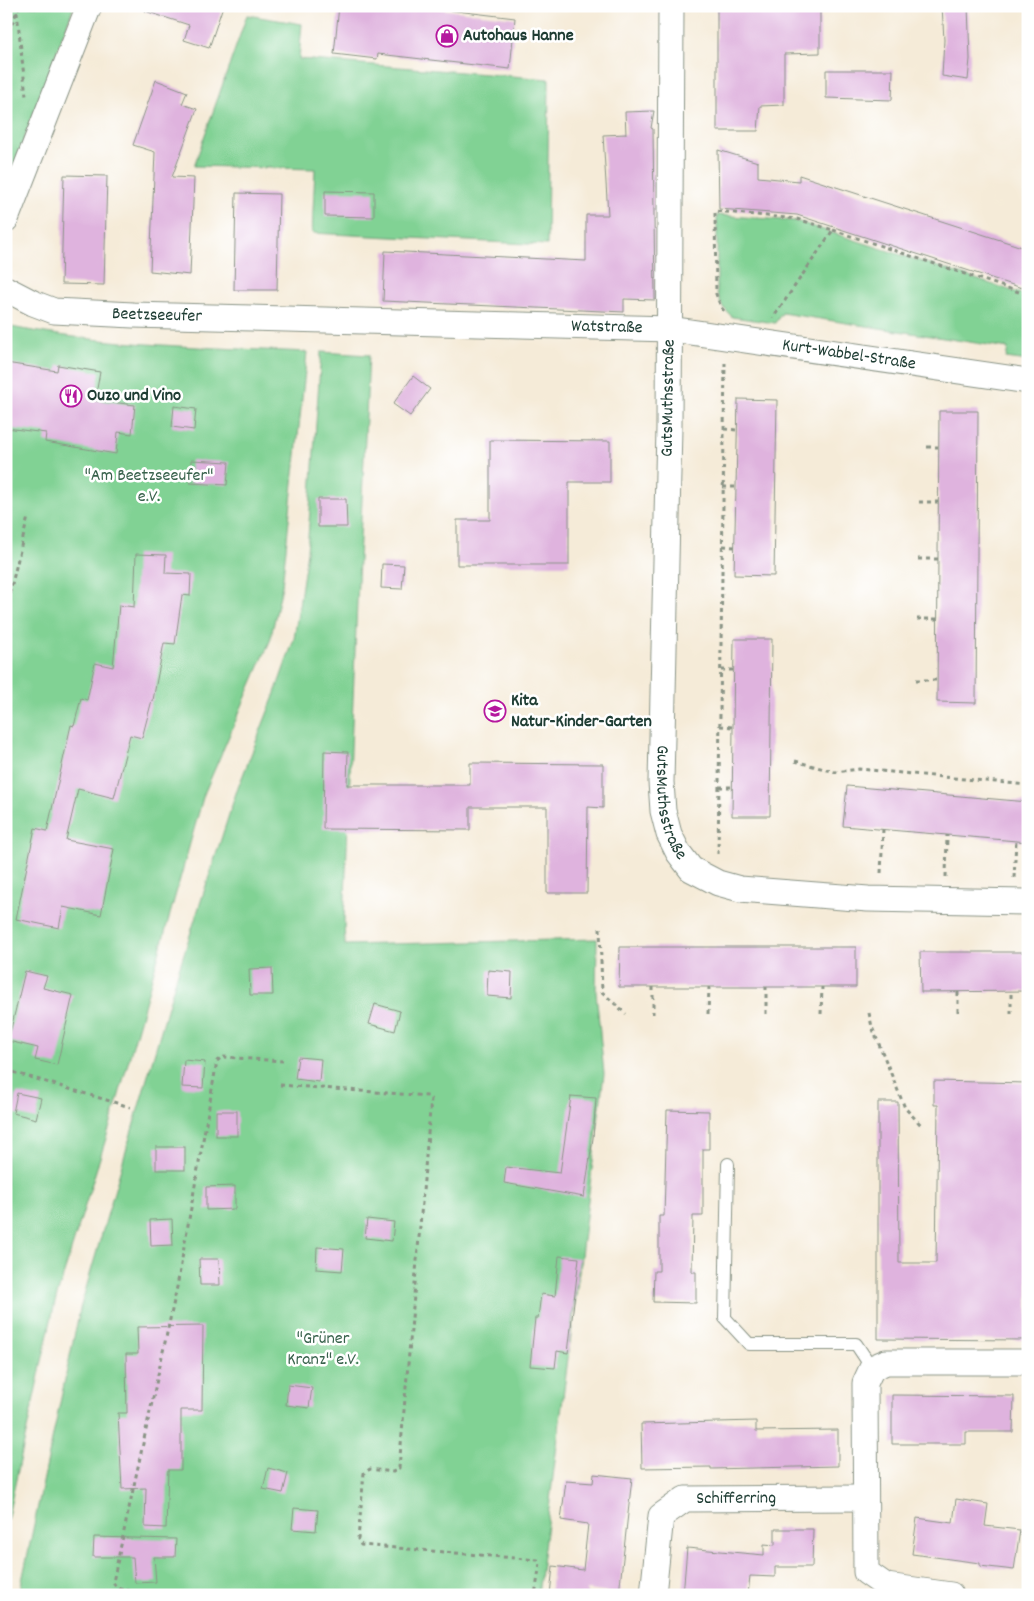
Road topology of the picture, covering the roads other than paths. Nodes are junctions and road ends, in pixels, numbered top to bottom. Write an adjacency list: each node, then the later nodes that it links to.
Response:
1 (89, 6): 3 (street)
2 (671, 6): 7 (street, Watstraße)
3 (13, 185): 4 (street)
4 (6, 219)
5 (6, 289): 6 (street, Beetzseeufer)
6 (314, 319): 7 (street, Watstraße)
7 (670, 328): 8 (street, Kurt-Wabbel-Straße); 9 (street, GutsMuthsstraße)
8 (1028, 380)
9 (1020, 902)
10 (728, 1164): 12 (lane)
11 (1028, 1362): 12 (street)
12 (872, 1368): 13 (street)
13 (865, 1498): 14 (street, Schifferring); 15 (street)
14 (653, 1595)
15 (951, 1595)

